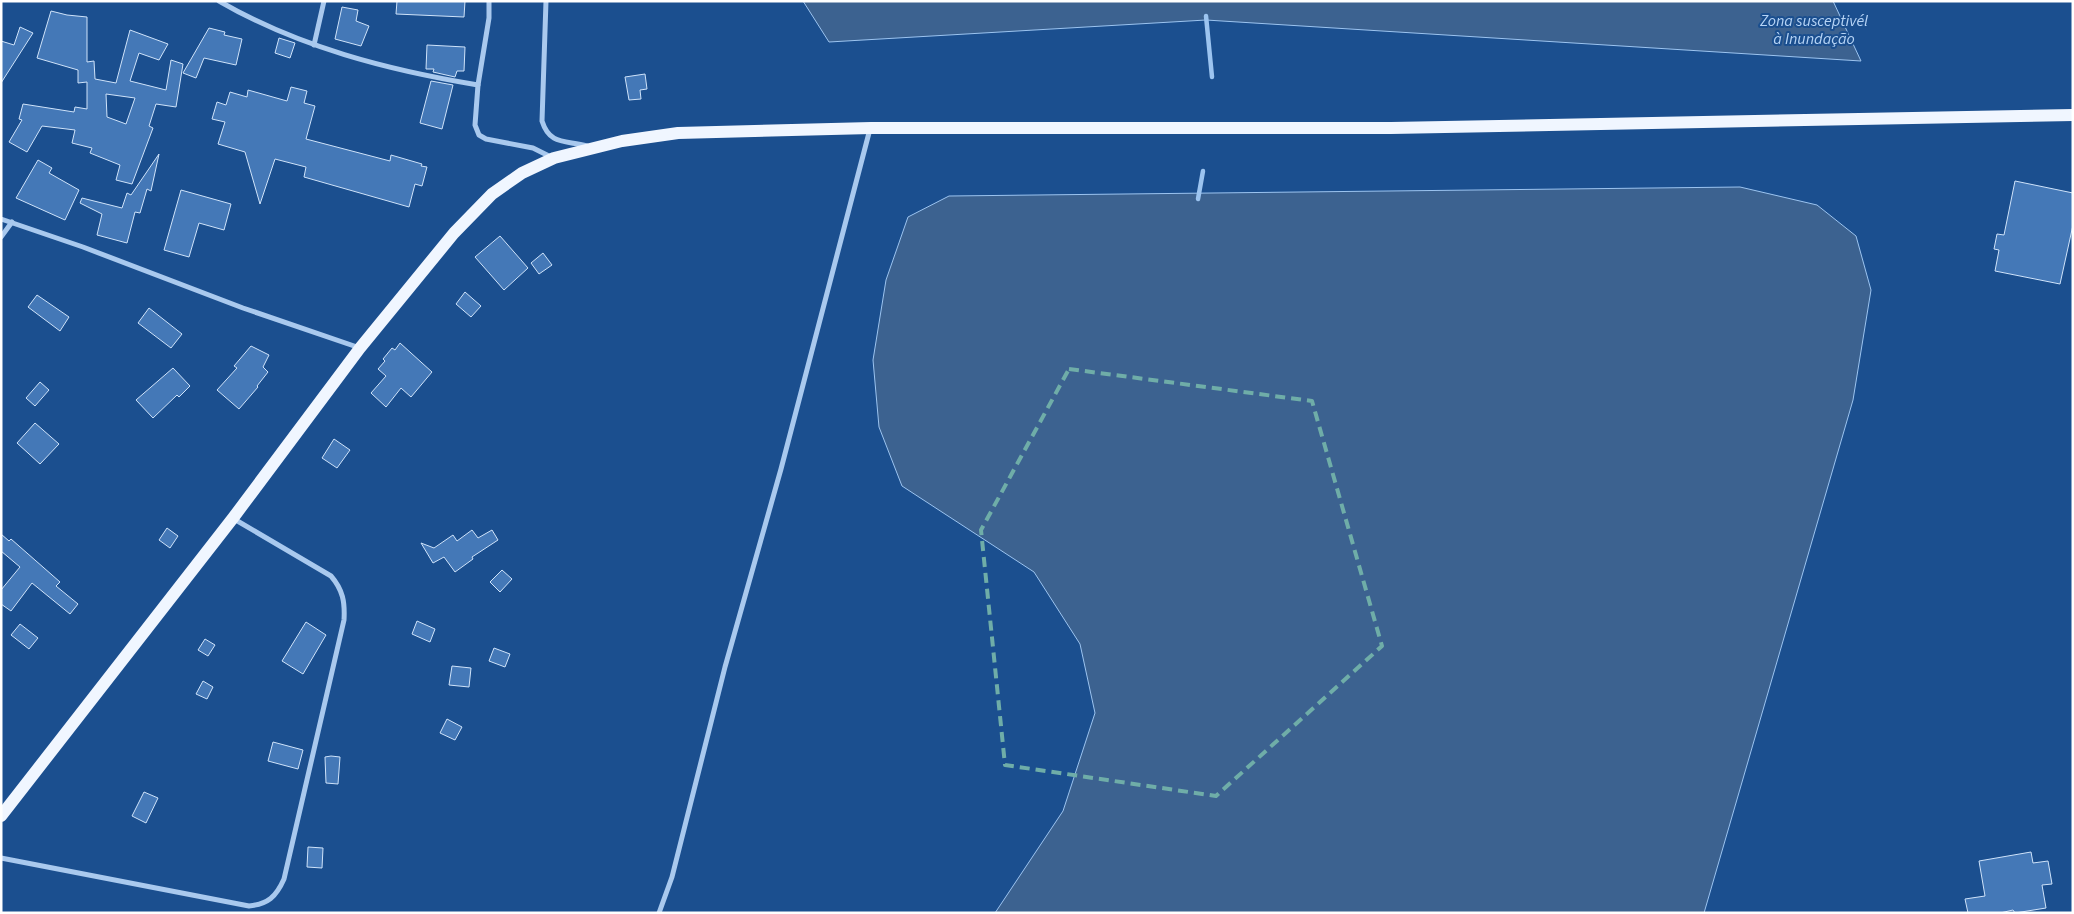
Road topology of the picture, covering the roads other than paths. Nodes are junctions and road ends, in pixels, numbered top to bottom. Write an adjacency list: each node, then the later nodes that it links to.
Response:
1 (219, 1): 5 (street)
2 (324, 1): 5 (street)
3 (489, 1): 6 (street)
4 (546, 1): 9 (street)
5 (314, 45): 6 (street)
6 (478, 85): 10 (street)
7 (2073, 115): 8 (main road)
8 (871, 128): 9 (main road); 18 (street)
9 (592, 148): 10 (main road)
10 (554, 158): 14 (main road)
11 (1, 219): 12 (street)
12 (12, 222): 13 (street); 14 (street)
13 (1, 237)
14 (360, 348): 15 (main road)
15 (233, 518): 16 (main road); 17 (street)
16 (1, 816)
17 (1, 858)
18 (659, 913)

